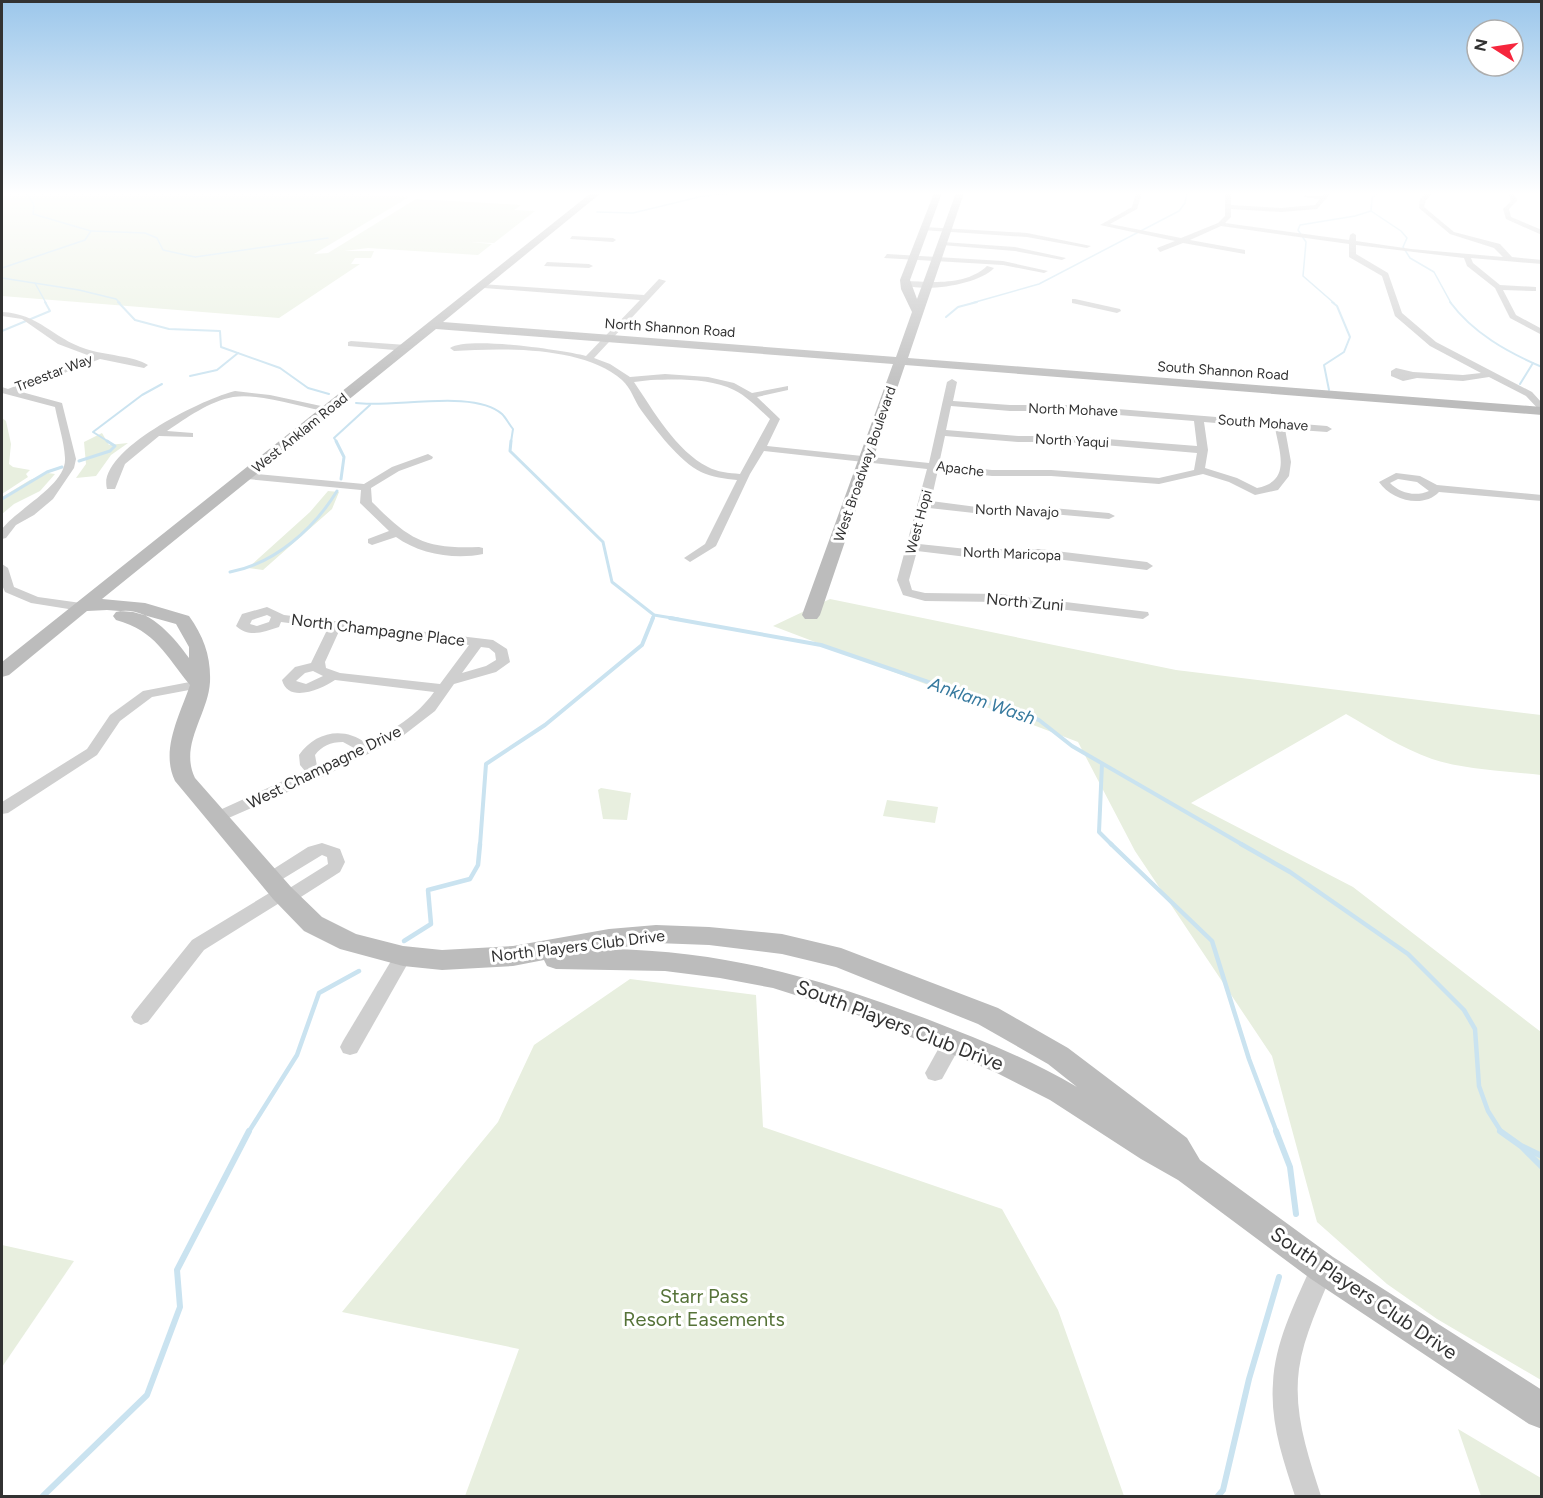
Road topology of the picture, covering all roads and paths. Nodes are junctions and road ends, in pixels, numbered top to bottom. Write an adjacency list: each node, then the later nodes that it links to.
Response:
1 (512, 263): 14 (street, West Anklam Road)
2 (911, 263): 12 (street)
3 (935, 263): 13 (street, West Broadway Boulevard)
4 (1002, 263): 10 (street)
5 (1365, 263): 35 (street)
6 (1470, 263): 15 (street)
7 (547, 264): 8 (street)
8 (589, 266)
9 (990, 268): 13 (street)
10 (1044, 271)
11 (662, 281): 17 (street)
12 (905, 283): 13 (street); 20 (street)
13 (927, 284): 20 (street, West Broadway Boulevard)
14 (484, 286): 17 (street); 24 (street, West Anklam Road)
15 (1498, 287): 16 (street); 22 (street)
16 (1533, 289)
17 (647, 298): 26 (street)
18 (1075, 301): 19 (street)
19 (1118, 311)
20 (918, 313): 32 (street, West Broadway Boulevard)
21 (2, 314): 30 (street)
22 (1521, 322): 23 (street); 25 (street)
23 (1542, 322)
24 (435, 325): 26 (street, North Shannon Road); 28 (street, West Anklam Road)
25 (1542, 333)
26 (609, 339): 31 (street); 32 (street, North Shannon Road)
27 (351, 344): 28 (street)
28 (406, 348): 42 (street, West Anklam Road)
29 (454, 348): 31 (street)
30 (99, 356): 33 (street); 39 (street, Treestar Way)
31 (588, 359): 36 (street)
32 (902, 360): 43 (street, South Shannon Road); 53 (street, West Broadway Boulevard)
33 (144, 365)
34 (1413, 375): 35 (street)
35 (1489, 375): 43 (street)
36 (628, 380): 40 (street); 57 (street)
37 (952, 382): 41 (street, West Hopi)
38 (786, 388): 40 (street)
39 (5, 390): 65 (street)
40 (750, 396): 50 (street)
41 (947, 403): 44 (street, North Mohave); 48 (street, West Hopi)
42 (330, 409): 47 (street); 56 (street, West Anklam Road)
43 (1542, 411)
44 (1199, 418): 45 (street, South Mohave); 51 (street)
45 (1280, 426): 46 (street, South Mohave); 55 (street)
46 (1327, 429)
47 (158, 433): 49 (street); 58 (street)
48 (940, 433): 51 (street, North Yaqui); 54 (street, West Hopi)
49 (189, 435)
50 (761, 448): 53 (street, Apache); 57 (street)
51 (1203, 450): 55 (street)
52 (428, 457): 59 (street)
53 (867, 460): 54 (street, Apache); 74 (street, West Broadway Boulevard)
54 (934, 466): 55 (street, Apache); 62 (street, West Hopi)
55 (1200, 471)
56 (247, 476): 59 (street); 73 (street, West Anklam Road)
57 (743, 477): 69 (street)
58 (111, 487)
59 (366, 487): 64 (street)
60 (1434, 488): 61 (street)
61 (1542, 498)
62 (926, 504): 63 (street, North Navajo); 67 (street, West Hopi)
63 (1109, 516)
64 (396, 533): 66 (street); 68 (street)
65 (2, 536)
66 (372, 541)
67 (914, 547): 70 (street, North Maricopa); 72 (street, West Hopi)
68 (479, 551)
69 (690, 558)
70 (1147, 566)
71 (2, 568): 73 (street)
72 (907, 592): 75 (street, North Zuni)
73 (81, 607): 80 (street, West Anklam Road); 82 (street)
74 (811, 615)
75 (1143, 615)
76 (279, 618): 77 (street, North Champagne Place)
77 (336, 624): 78 (street, North Champagne Place); 79 (street)
78 (478, 642): 83 (street, West Champagne Drive); 83 (street)
79 (318, 665): 81 (street); 81 (street)
80 (2, 671)
81 (333, 675): 83 (street)
82 (200, 684): 86 (street); 87 (street, North Players Club Drive)
83 (447, 685): 84 (street, West Champagne Drive)
84 (365, 750): 85 (street, West Champagne Drive); 85 (street)
85 (315, 774): 87 (street, West Champagne Drive)
86 (2, 809)
87 (217, 818): 88 (street, North Players Club Drive)
88 (279, 890): 90 (street, North Players Club Drive); 92 (street)
89 (782, 944): 91 (street, North Players Club Drive); 96 (street, South Players Club Drive)
90 (404, 956): 91 (street, North Players Club Drive); 94 (street)
91 (513, 956): 93 (street, South Players Club Drive)
92 (141, 1017)
93 (952, 1041): 95 (street); 96 (street, South Players Club Drive)
94 (350, 1047)
95 (935, 1073)
96 (1189, 1170): 97 (street, South Players Club Drive)
97 (1322, 1268): 98 (street, South Players Club Drive); 99 (street)
98 (1542, 1411)
99 (1308, 1497)

